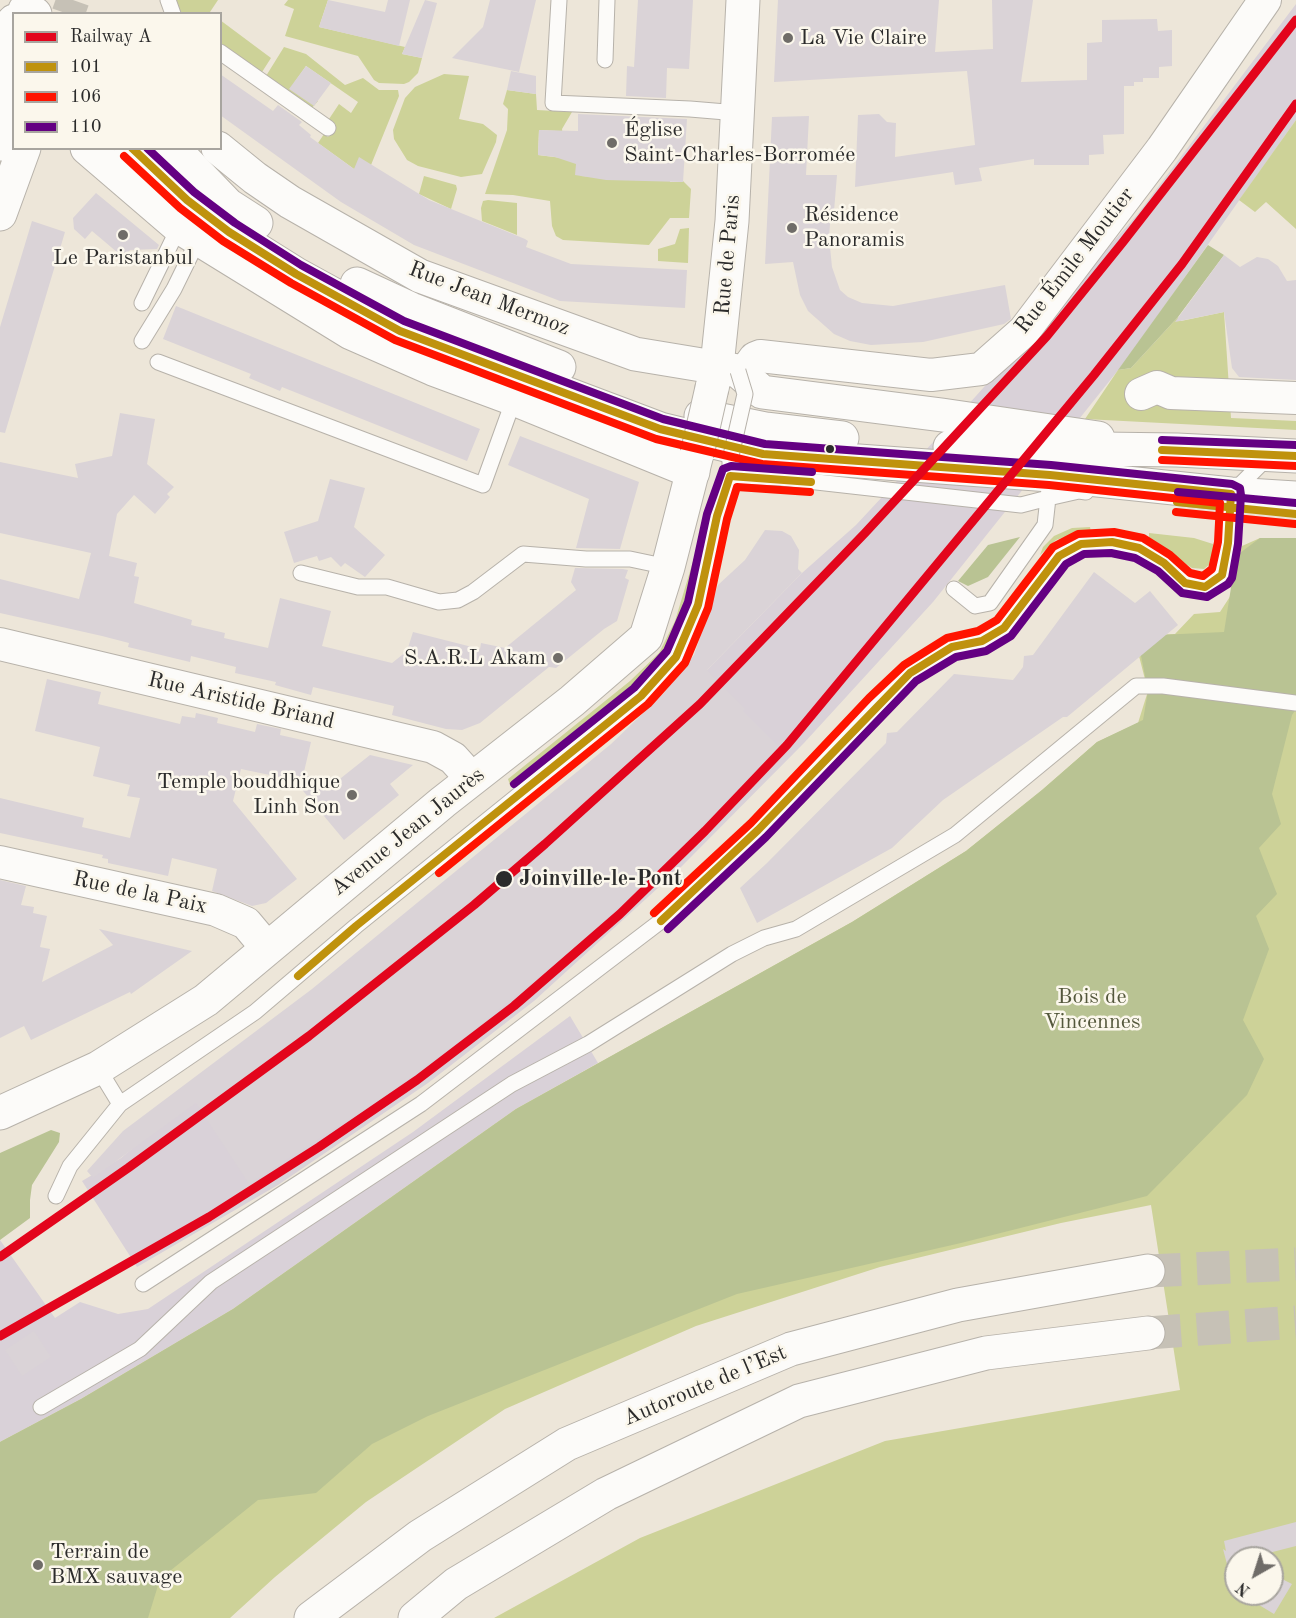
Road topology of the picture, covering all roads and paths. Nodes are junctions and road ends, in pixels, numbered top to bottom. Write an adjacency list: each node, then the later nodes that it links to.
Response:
1 (559, 0): 8 (lane)
2 (607, 0): 6 (lane)
3 (743, 0): 8 (main road, Rue de Paris)
4 (1265, 0): 21 (street, Rue Émile Moutier)
5 (222, 52): 9 (lane)
6 (605, 60)
7 (12, 85): 10 (main road)
8 (738, 113): 21 (main road, Rue de Paris)
9 (328, 128)
10 (0, 144)
11 (23, 150): 16 (main road)
12 (89, 150): 17 (main road)
13 (133, 150): 29 (main road)
14 (175, 150): 25 (main road)
15 (220, 150): 21 (main road, Rue Jean Mermoz)
16 (0, 214)
17 (189, 233): 18 (lane); 19 (lane); 24 (main road)
18 (141, 303)
19 (142, 341)
20 (158, 362): 24 (lane)
21 (722, 375): 25 (main road); 27 (main road, Rue de Paris, bridge); 28 (lane, bridge)
22 (1141, 394): 23 (street)
23 (1296, 398)
24 (514, 399): 27 (main road)
25 (1177, 450): 26 (main road)
26 (1282, 456): 32 (lane)
27 (695, 463): 34 (main road, Avenue Jean Jaurès)
28 (730, 468): 29 (lane); 43 (lane)
29 (1049, 486): 30 (lane); 30 (lane); 32 (main road); 36 (lane)
30 (1079, 491): 32 (lane)
31 (1296, 498): 32 (main road)
32 (1230, 501): 33 (lane); 47 (lane)
33 (1296, 514)
34 (668, 567): 35 (lane); 39 (main road, Avenue Jean Jaurès)
35 (301, 573)
36 (954, 589)
37 (0, 644): 39 (street, Rue Aristide Briand)
38 (1296, 703): 49 (lane)
39 (472, 779): 41 (main road, Avenue Jean Jaurès)
40 (0, 862): 41 (street, Rue de la Paix)
41 (267, 948): 42 (main road, Avenue Jean Jaurès)
42 (99, 1068): 43 (lane); 44 (main road, Avenue Jean Jaurès)
43 (120, 1104): 45 (lane)
44 (0, 1113)
45 (56, 1196)
46 (1148, 1271): 50 (main road, Autoroute de l’Est)
47 (143, 1284)
48 (1148, 1333): 51 (main road)
49 (41, 1407)
50 (311, 1618)
51 (415, 1618)

